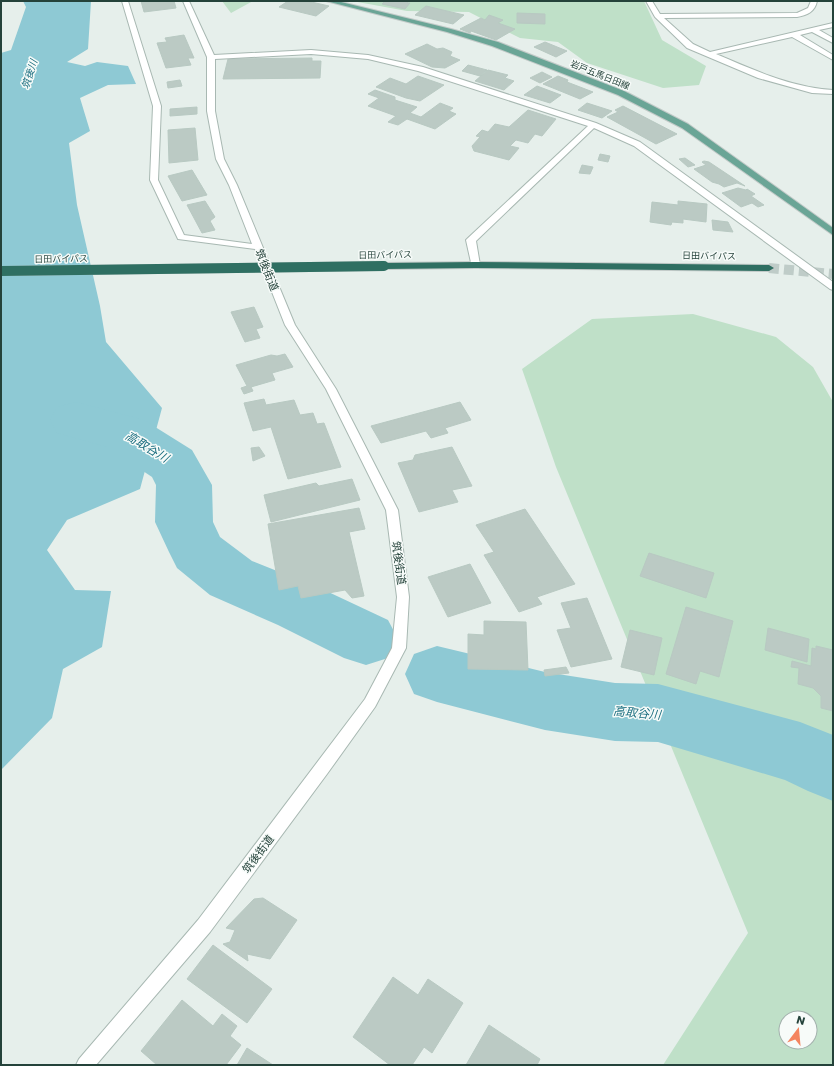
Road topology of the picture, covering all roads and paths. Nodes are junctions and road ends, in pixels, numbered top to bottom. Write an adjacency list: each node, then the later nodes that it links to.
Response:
1 (125, 1): 17 (street)
2 (186, 1): 12 (street, 筑後街道)
3 (330, 1): 16 (main road, 岩戸五馬日田線)
4 (649, 1): 6 (street)
5 (814, 1): 6 (street)
6 (657, 16): 11 (street)
7 (833, 25): 8 (street)
8 (813, 30): 9 (street); 10 (street)
9 (793, 34): 11 (street); 13 (street)
10 (833, 42)
11 (709, 54): 14 (street)
12 (211, 57): 15 (street); 17 (street, 筑後街道)
13 (833, 58)
14 (833, 92)
15 (593, 125): 18 (street); 21 (street)
16 (833, 232)
17 (258, 247): 22 (street, 筑後街道)
18 (475, 265): 19 (highway, 日田バイパス); 20 (highway, 日田バイパス, bridge)
19 (769, 268)
20 (1, 271)
21 (833, 287)
22 (84, 1065)

